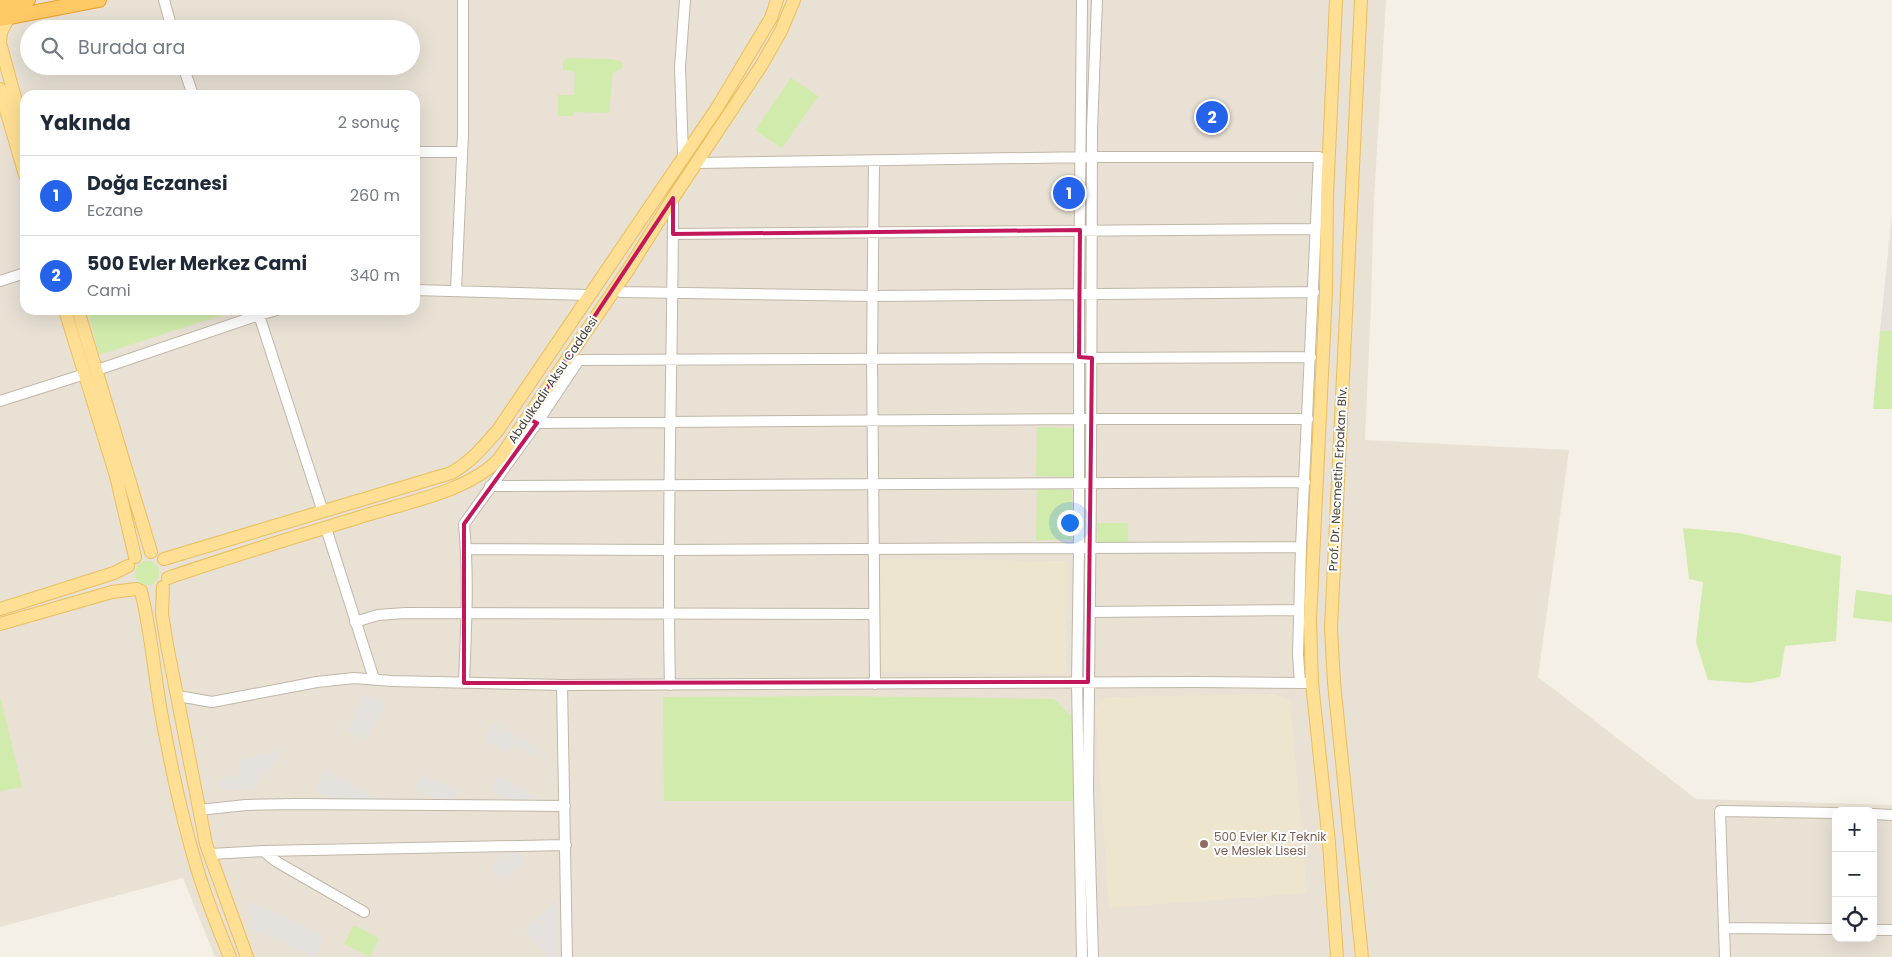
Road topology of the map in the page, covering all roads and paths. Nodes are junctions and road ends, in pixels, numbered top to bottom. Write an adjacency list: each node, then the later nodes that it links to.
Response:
1 (28, 0): 12 (highway)
2 (99, 0): 13 (highway)
3 (164, 0): 14 (street)
4 (463, 0): 21 (street)
5 (685, 0): 22 (street)
6 (777, 0): 22 (main road, Abdulkadir Aksu Caddesi)
7 (794, 0): 27 (main road, Abdulkadir Aksu Caddesi)
8 (1082, 0): 23 (street)
9 (1097, 0): 24 (street)
10 (1336, 0): 93 (main road, Prof. Dr. Necmettin Erbakan Blv.)
11 (1361, 0): 117 (main road, Prof. Dr. Necmettin Erbakan Blv.)
12 (0, 5)
13 (5, 18): 15 (main road)
14 (170, 20)
15 (0, 43): 19 (main road)
16 (186, 75): 18 (street)
17 (0, 89): 25 (main road)
18 (191, 90)
19 (20, 116)
20 (420, 152): 21 (street)
21 (462, 152): 38 (street)
22 (683, 155): 43 (main road, Abdulkadir Aksu Caddesi)
23 (1080, 157): 24 (street); 26 (street); 30 (street)
24 (1092, 157): 29 (street); 31 (street)
25 (20, 158)
26 (874, 161): 27 (street); 32 (street)
27 (697, 163): 28 (main road, Abdulkadir Aksu Caddesi)
28 (673, 198): 33 (street); 37 (main road, Abdulkadir Aksu Caddesi)
29 (1316, 229): 31 (street); 39 (street)
30 (1080, 230): 31 (street); 32 (street); 40 (street)
31 (1092, 230): 41 (street)
32 (872, 232): 33 (street); 44 (street)
33 (673, 234): 42 (street)
34 (20, 275): 35 (street)
35 (0, 281)
36 (420, 290): 38 (street)
37 (614, 290): 42 (street); 58 (main road, Abdulkadir Aksu Caddesi)
38 (456, 291): 43 (street)
39 (1314, 292): 41 (street); 50 (street)
40 (1078, 293): 41 (street); 44 (street); 49 (street)
41 (1092, 293): 51 (street)
42 (672, 294): 44 (street); 53 (street)
43 (587, 295): 68 (main road, Abdulkadir Aksu Caddesi)
44 (872, 296): 52 (street)
45 (67, 315): 54 (main road)
46 (79, 315): 54 (main road)
47 (252, 315): 54 (street)
48 (259, 315): 68 (street)
49 (1079, 357): 51 (street); 52 (street); 56 (street)
50 (1311, 357): 51 (street); 60 (street)
51 (1092, 358): 57 (street)
52 (872, 359): 53 (street); 59 (street)
53 (670, 360): 58 (street); 61 (street)
54 (91, 372): 55 (street); 76 (main road); 78 (main road)
55 (0, 401)
56 (1078, 419): 57 (street); 59 (street); 63 (street)
57 (1091, 419): 60 (street); 64 (street)
58 (532, 420): 61 (street); 66 (street); 69 (main road, Abdulkadir Aksu Caddesi)
59 (874, 420): 61 (street); 65 (street)
60 (1308, 420): 62 (street)
61 (669, 422): 67 (street)
62 (1305, 482): 64 (street); 70 (street)
63 (1079, 484): 64 (street); 65 (street); 72 (street)
64 (1091, 484): 73 (street)
65 (874, 485): 67 (street); 71 (street)
66 (490, 486): 67 (street); 74 (street)
67 (669, 486): 75 (street)
68 (323, 512): 77 (main road, Abdulkadir Aksu Caddesi)
69 (326, 528): 79 (main road, Abdulkadir Aksu Caddesi); 87 (street)
70 (1301, 547): 73 (street); 82 (street)
71 (874, 548): 72 (street); 75 (street); 86 (street)
72 (1079, 548): 73 (street); 90 (street)
73 (1090, 548): 84 (street)
74 (466, 549): 75 (street); 83 (street)
75 (668, 550): 85 (street)
76 (151, 552): 77 (main road); 78 (main road)
77 (164, 559): 79 (main road)
78 (132, 561): 80 (main road); 81 (main road)
79 (165, 583): 80 (main road); 97 (main road)
80 (139, 590): 88 (main road); 111 (main road)
81 (0, 609)
82 (1299, 610): 84 (street); 93 (street)
83 (467, 612): 85 (street); 87 (street); 92 (street)
84 (1090, 612): 91 (street)
85 (668, 614): 86 (street); 96 (street)
86 (873, 614): 94 (street)
87 (355, 622): 89 (street)
88 (0, 624)
89 (374, 679): 92 (street); 97 (street)
90 (1077, 682): 91 (street); 94 (street); 114 (street)
91 (1088, 682): 93 (street); 115 (street)
92 (464, 683): 95 (street)
93 (1306, 683): 116 (main road, Prof. Dr. Necmettin Erbakan Blv.)
94 (875, 684): 96 (street)
95 (562, 685): 96 (street); 98 (street)
96 (670, 685)
97 (178, 696): 99 (main road)
98 (565, 806): 99 (street); 103 (street)
99 (199, 810): 105 (main road)
100 (1832, 813): 107 (street)
101 (1877, 814): 102 (street)
102 (1892, 814)
103 (566, 845): 104 (street); 113 (street)
104 (263, 851): 105 (street); 106 (street)
105 (210, 854): 112 (main road)
106 (364, 912)
107 (1724, 928): 108 (street); 118 (street)
108 (1832, 930)
109 (1877, 930): 110 (street)
110 (1892, 930)
111 (230, 957)
112 (247, 957)
113 (567, 957)
114 (1082, 957)
115 (1092, 957)
116 (1337, 957)
117 (1362, 957)
118 (1725, 957)

